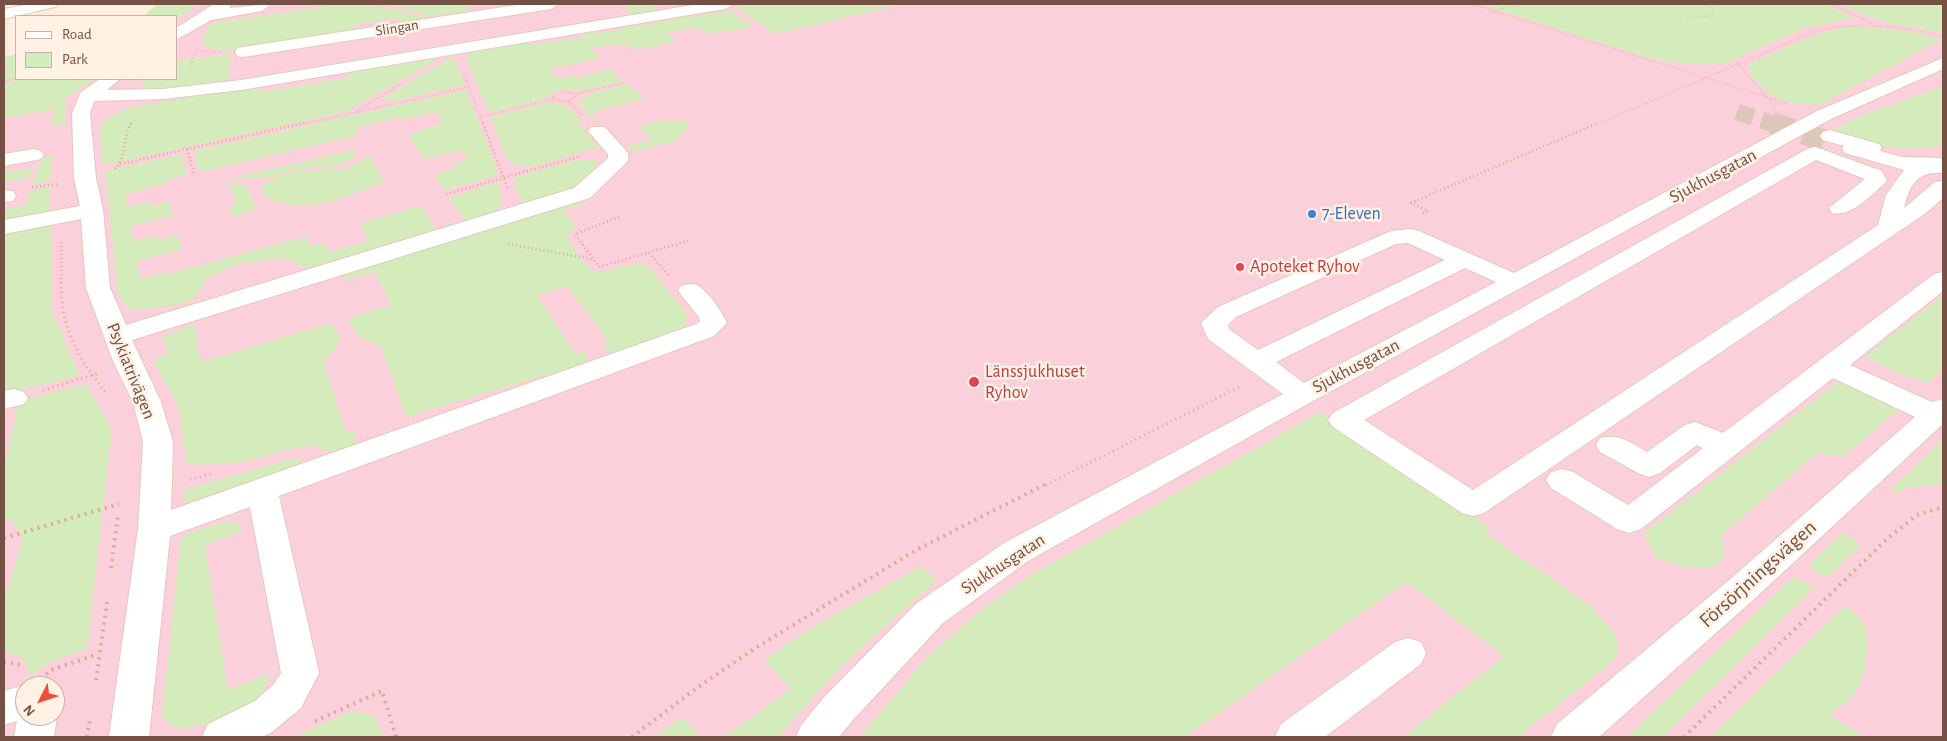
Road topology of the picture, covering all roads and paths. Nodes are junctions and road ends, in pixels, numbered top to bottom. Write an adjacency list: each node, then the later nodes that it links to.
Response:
1 (50, 4): 12 (street)
2 (224, 4): 13 (street)
3 (263, 4): 13 (street)
4 (551, 4): 19 (street, Slingan)
5 (725, 4): 10 (street)
6 (1472, 4): 11 (path)
7 (1518, 4): 11 (path)
8 (1711, 4): 14 (path)
9 (1830, 4): 15 (path)
10 (678, 7): 18 (street)
11 (1495, 11): 21 (path)
12 (4, 14)
13 (210, 15): 16 (street)
14 (1687, 18)
15 (1872, 24): 17 (path); 21 (path)
16 (178, 34)
17 (1943, 36)
18 (455, 49): 24 (path); 26 (street)
19 (243, 52)
20 (1943, 63): 29 (street, Sjukhusgatan)
21 (1705, 77): 28 (path); 29 (path)
22 (110, 80): 26 (street)
23 (623, 83): 25 (path)
24 (469, 87): 30 (path); 33 (path)
25 (578, 94): 27 (path); 27 (path)
26 (87, 96): 43 (street, Psykiatrivägen)
27 (553, 99): 30 (path)
28 (1633, 110)
29 (1824, 115): 53 (street, Sjukhusgatan)
30 (480, 117): 40 (path)
31 (598, 131): 32 (street)
32 (613, 147): 40 (path); 44 (street)
33 (187, 150): 37 (path); 39 (path)
34 (1943, 150): 38 (street)
35 (34, 155): 36 (street)
36 (4, 160)
37 (120, 164)
38 (1937, 164): 46 (street)
39 (194, 174)
40 (503, 177): 42 (path); 44 (path)
41 (1943, 187): 46 (street)
42 (446, 194)
43 (92, 210): 47 (street); 55 (street, Psykiatrivägen)
44 (517, 214): 55 (street)
45 (619, 217): 50 (path)
46 (1889, 225): 46 (street)
47 (4, 228)
48 (691, 240): 50 (path)
49 (503, 243): 50 (path)
50 (593, 259)
51 (1465, 259): 53 (street); 57 (street); 57 (street)
52 (1943, 279): 56 (street)
53 (1513, 281): 58 (street, Sjukhusgatan)
54 (690, 292): 65 (street)
55 (117, 336): 68 (street, Psykiatrivägen)
56 (1837, 361): 59 (street); 61 (street)
57 (1252, 372): 58 (street); 78 (path)
58 (1302, 395): 79 (street, Sjukhusgatan)
59 (1941, 408): 80 (street, Försörjningsvägen)
60 (1611, 445): 62 (street)
61 (1724, 447): 62 (street); 64 (street)
62 (1648, 466): 64 (street)
63 (1562, 480): 64 (street)
64 (1678, 483)
65 (262, 489): 68 (street); 73 (street)
66 (119, 504): 69 (path)
67 (1943, 507): 81 (path)
68 (154, 529): 75 (street, Psykiatrivägen)
69 (4, 538)
70 (1408, 653): 74 (street)
71 (98, 654): 72 (path)
72 (48, 676)
73 (295, 690): 76 (street); 77 (path)
74 (1301, 736)
75 (130, 737)
76 (222, 737)
77 (396, 737)
78 (632, 737)
79 (816, 737)
80 (1571, 737)
81 (1684, 737)

